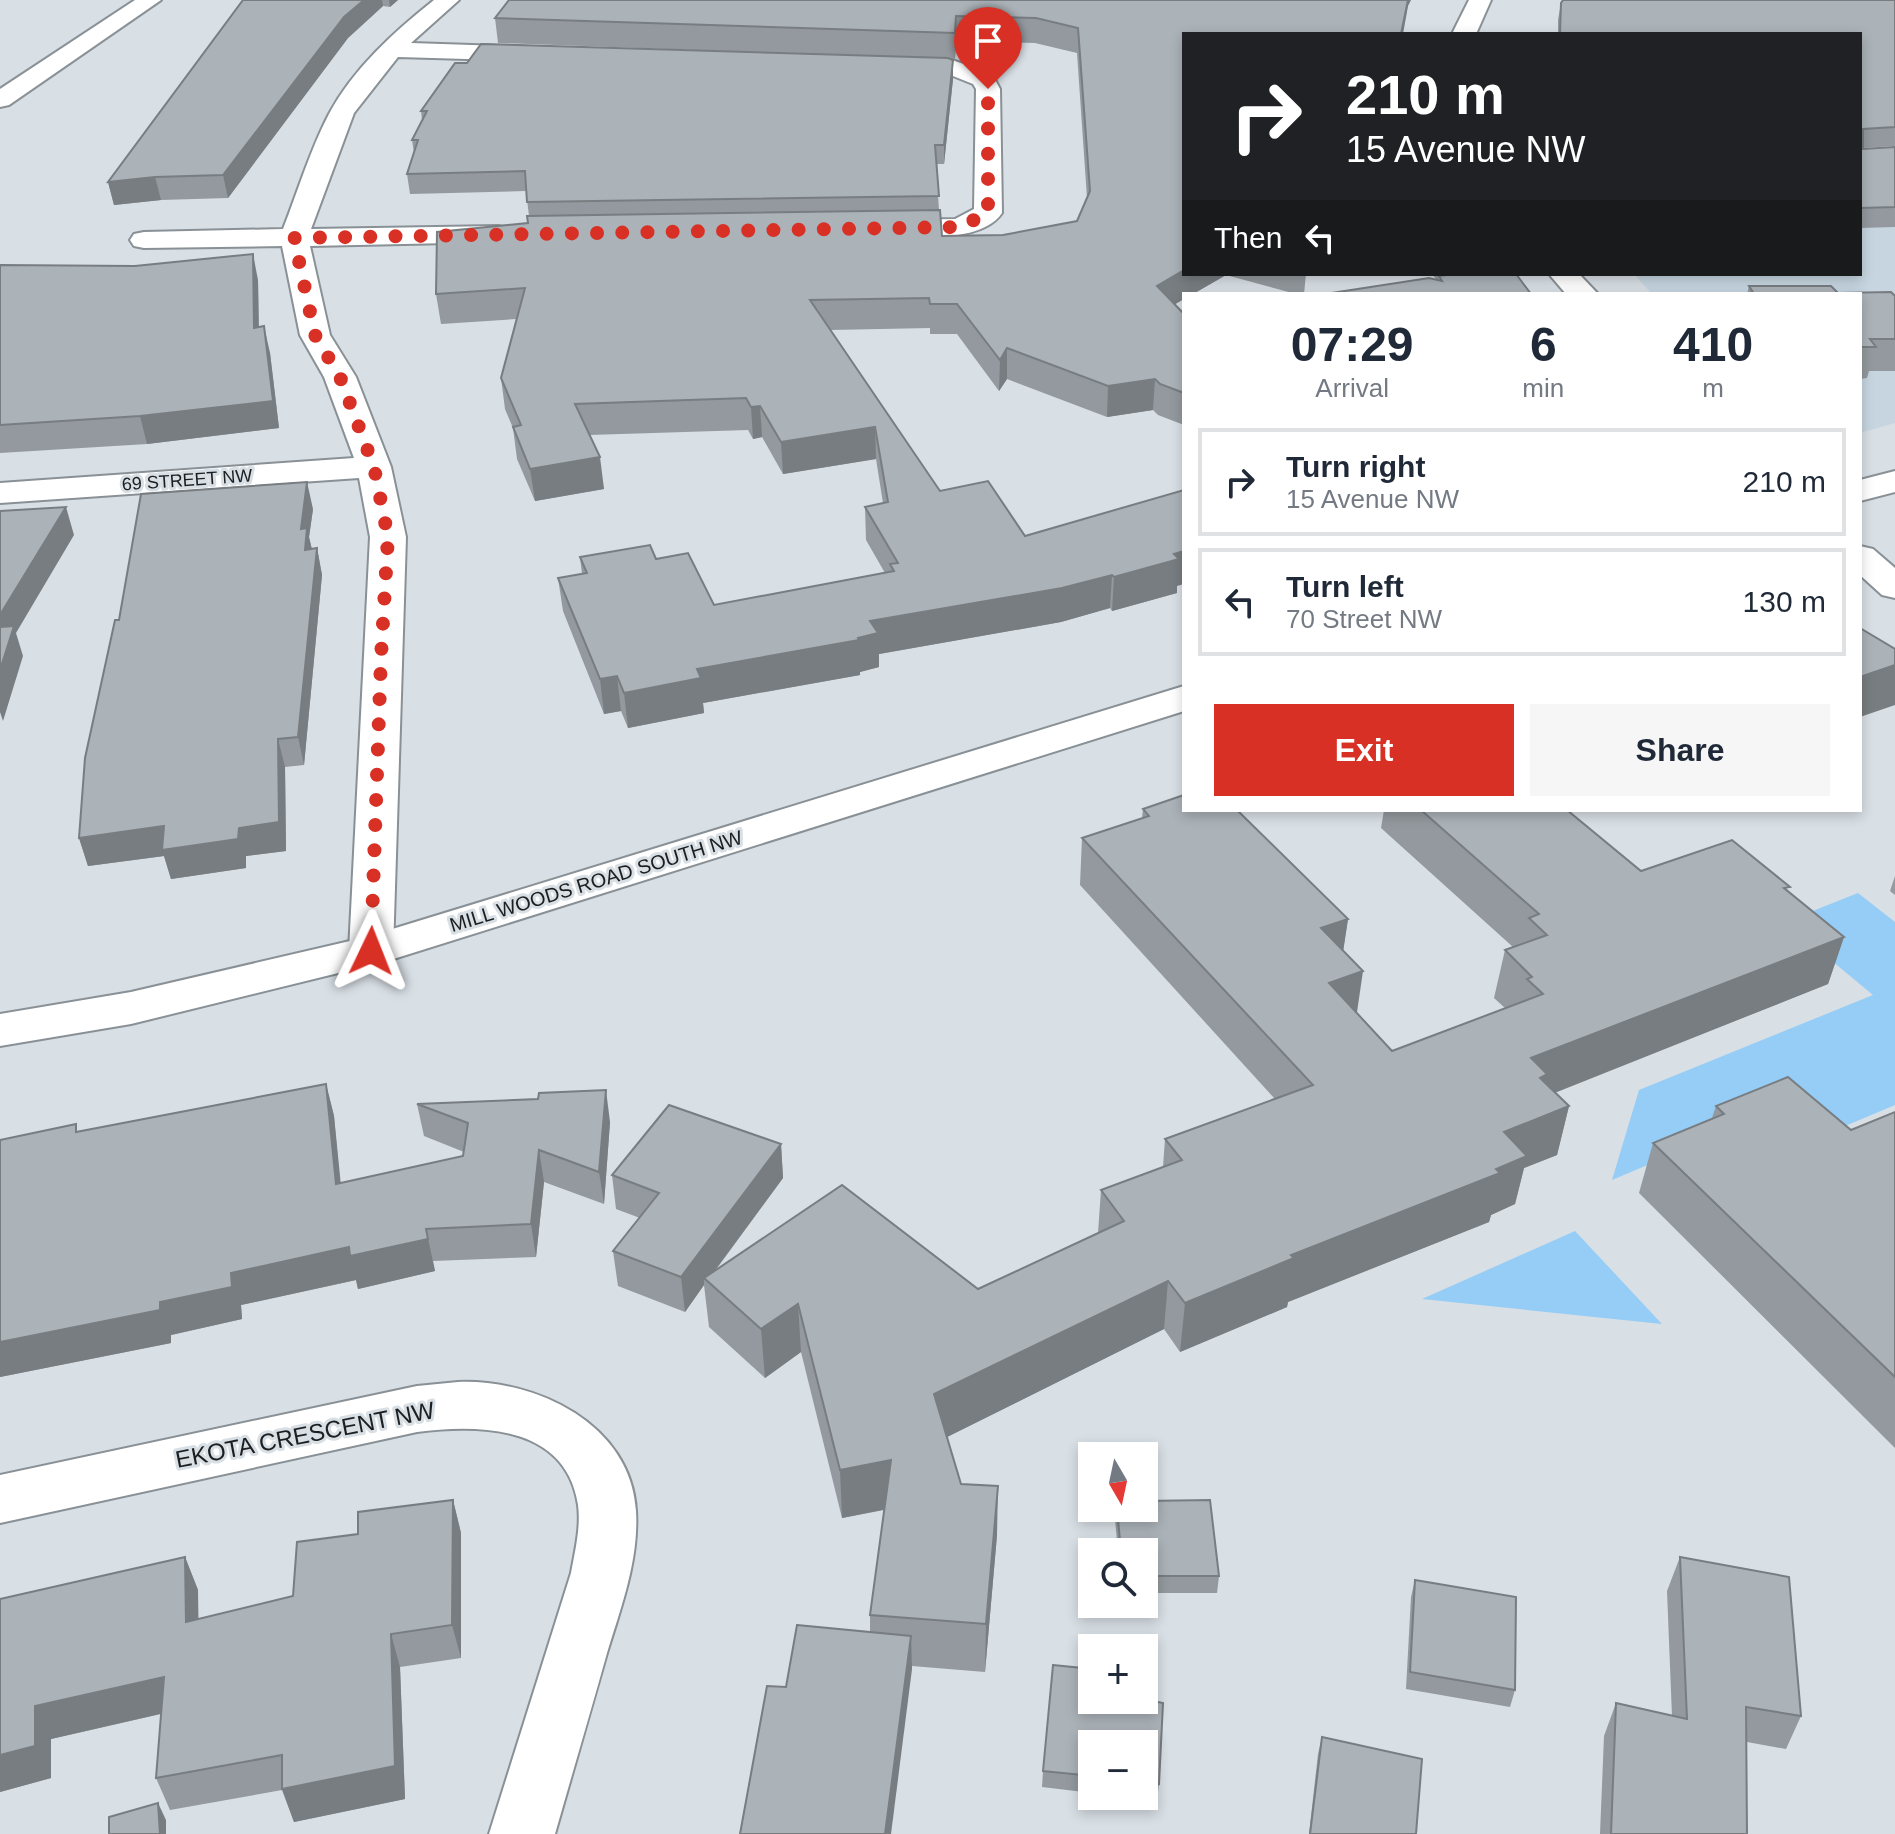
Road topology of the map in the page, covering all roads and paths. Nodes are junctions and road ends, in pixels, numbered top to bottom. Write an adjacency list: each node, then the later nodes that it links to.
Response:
1 (150, 0): 8 (street)
2 (448, 0): 5 (street)
3 (1480, 0): 4 (street)
4 (1465, 32)
5 (392, 50): 6 (street); 11 (street)
6 (550, 54)
7 (865, 63): 9 (street)
8 (0, 100)
9 (849, 229)
10 (532, 234): 11 (street)
11 (294, 238): 12 (street); 15 (street)
12 (144, 240)
13 (1565, 276): 14 (street)
14 (1581, 292)
15 (374, 467): 18 (street, 69 STREET NW); 22 (street)
16 (1895, 481): 17 (street)
17 (1862, 490)
18 (0, 493)
19 (1862, 559): 20 (street)
20 (1895, 587)
21 (1182, 699): 22 (street, MILL WOODS ROAD SOUTH NW)
22 (371, 951): 23 (street, MILL WOODS ROAD SOUTH NW)
23 (0, 1030)
24 (0, 1499): 25 (street, EKOTA CRESCENT NW)
25 (522, 1834)

